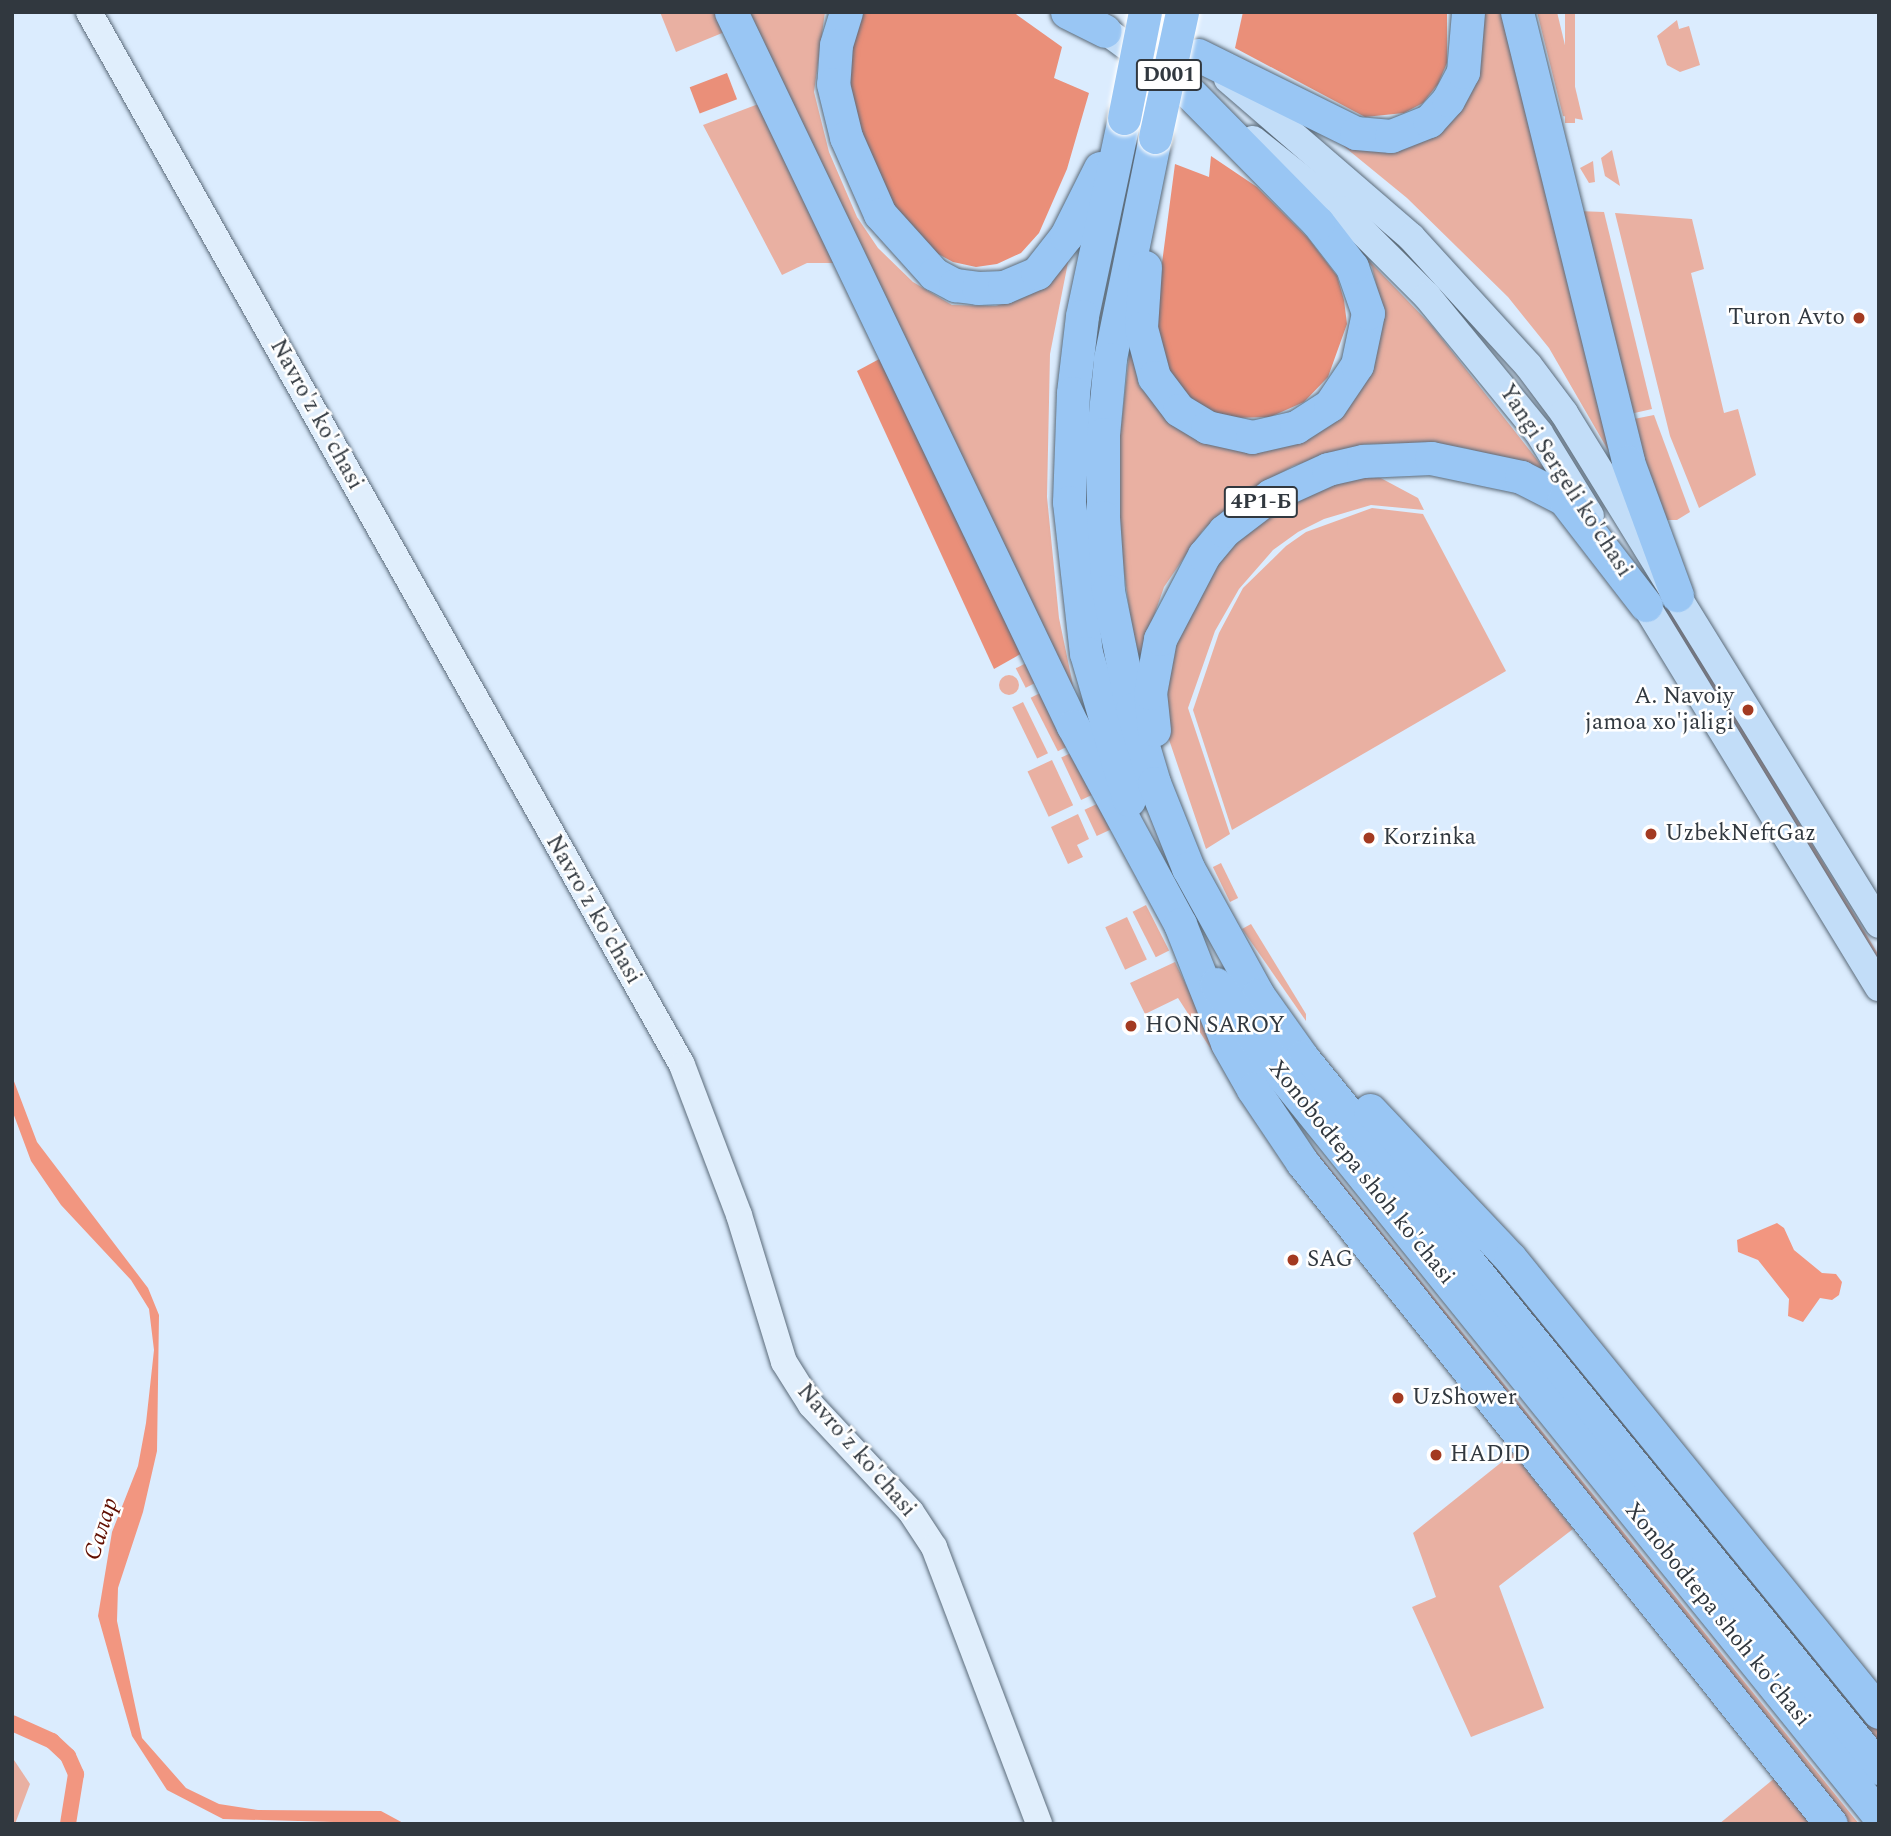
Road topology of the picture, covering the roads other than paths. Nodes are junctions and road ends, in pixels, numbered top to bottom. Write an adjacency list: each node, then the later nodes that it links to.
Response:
1 (89, 12): 28 (street, Navro'z ko'chasi)
2 (731, 12): 16 (highway)
3 (846, 12): 12 (highway)
4 (1067, 12): 9 (highway)
5 (1145, 12): 10 (main road, Yangi Sergeli ko'chasi); 12 (highway, Xonobodtepa shoh ko'chasi / D001, bridge)
6 (1182, 12): 13 (highway, Xonobodtepa shoh ko'chasi / D001, bridge)
7 (1468, 12): 10 (highway)
8 (1517, 12): 14 (highway)
9 (1093, 21): 11 (main road, Yangi Sergeli ko'chasi)
10 (1198, 55): 14 (main road, Yangi Sergeli ko'chasi)
11 (1190, 93): 13 (highway); 15 (main road, Yangi Sergeli ko'chasi)
12 (1124, 118): 19 (highway, Xonobodtepa shoh ko'chasi / D001)
13 (1155, 137): 18 (highway, Xonobodtepa shoh ko'chasi / D001)
14 (1677, 595): 20 (main road, Yangi Sergeli ko'chasi)
15 (1646, 605): 17 (highway, 4Р1-Б); 21 (main road, Yangi Sergeli ko'chasi)
16 (1107, 794): 19 (highway); 23 (highway)
17 (1185, 833): 18 (highway, 4Р1-Б); 24 (highway)
18 (1209, 910): 22 (highway, Xonobodtepa shoh ko'chasi / D001)
19 (1180, 924): 23 (highway); 27 (highway, Xonobodtepa shoh ko'chasi / D001)
20 (1879, 924)
21 (1877, 983)
22 (1258, 995): 24 (highway); 26 (highway, Xonobodtepa shoh ko'chasi / D001)
23 (1207, 998): 29 (highway)
24 (1312, 1048): 25 (highway)
25 (1879, 1712)
26 (1879, 1768)
27 (1879, 1816)
28 (1039, 1824)
29 (1831, 1824)

